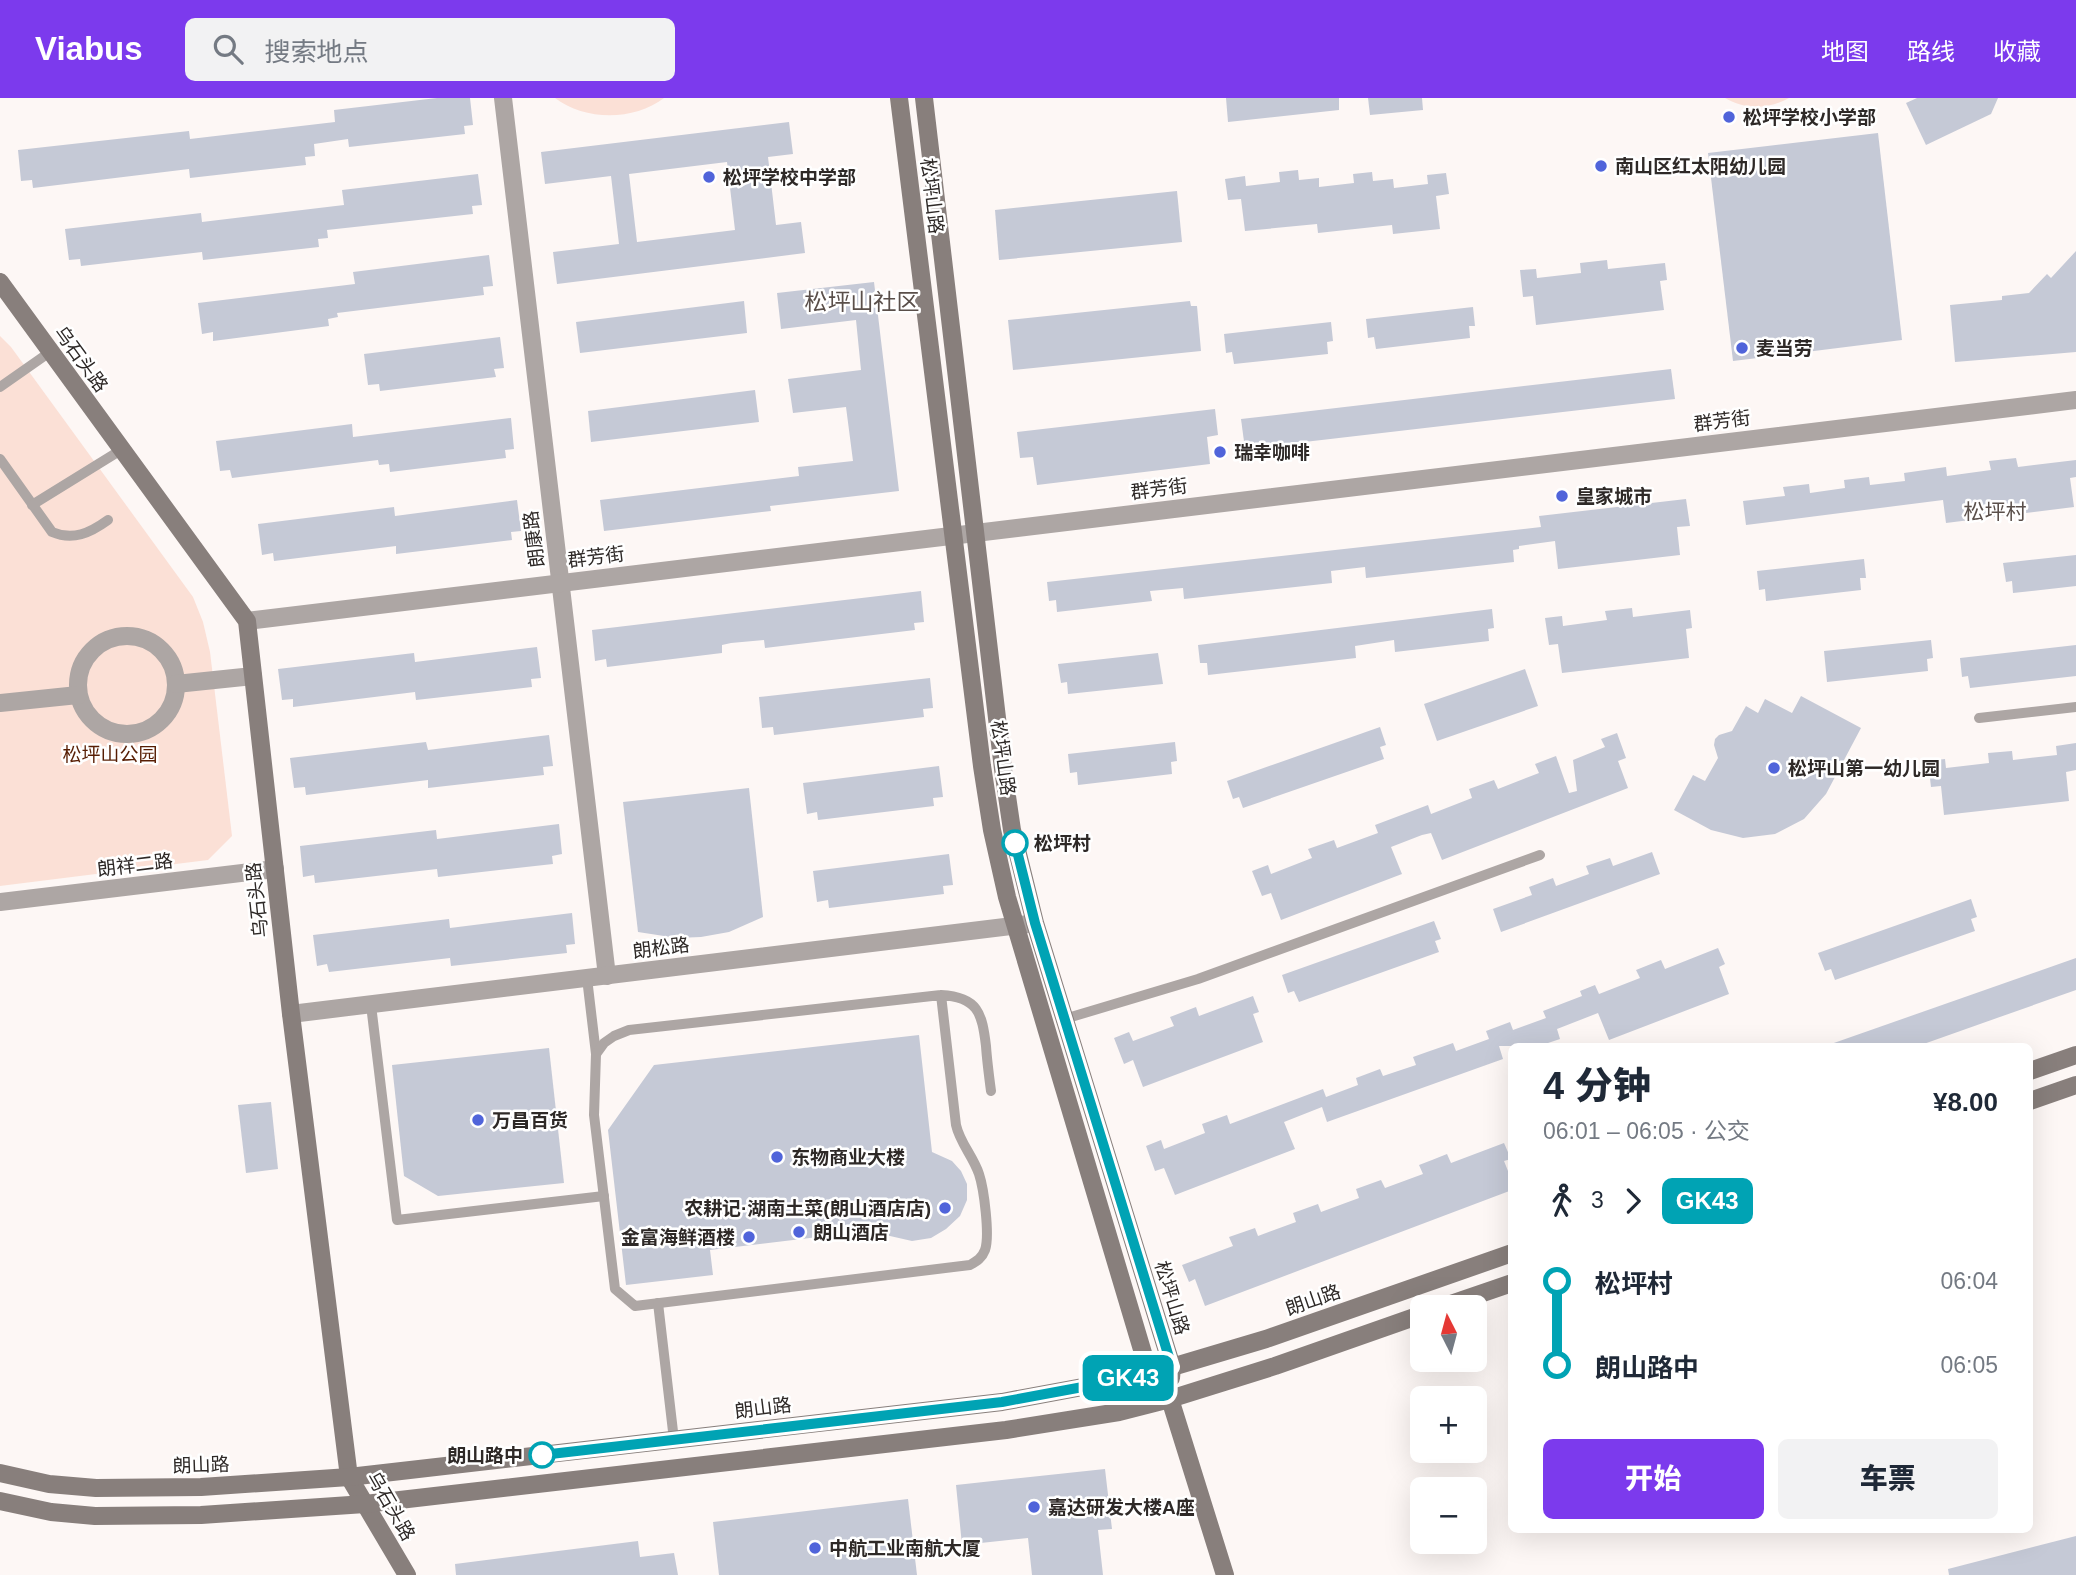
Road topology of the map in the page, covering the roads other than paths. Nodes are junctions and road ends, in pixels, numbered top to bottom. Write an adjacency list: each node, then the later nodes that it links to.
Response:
1 (503, 98): 14 (street, 朗康路)
2 (899, 98): 13 (street, 松坪山路)
3 (924, 98): 12 (street, 松坪山路)
4 (0, 282): 5 (street, 乌石头路)
5 (50, 352): 6 (lane); 8 (street, 乌石头路)
6 (0, 387)
7 (2076, 400): 12 (street, 群芳街)
8 (121, 450): 10 (lane); 15 (street, 乌石头路)
9 (0, 459): 10 (lane)
10 (32, 505): 11 (lane)
11 (107, 520)
12 (975, 533): 13 (street, 群芳街); 25 (street, 松坪山路)
13 (953, 535): 14 (street, 群芳街); 26 (street, 松坪山路)
14 (560, 583): 15 (street, 群芳街); 27 (street, 朗康路)
15 (247, 621): 16 (street, 乌石头路)
16 (253, 676): 17 (street); 23 (street, 乌石头路)
17 (176, 684): 18 (street); 18 (street)
18 (78, 695): 19 (street)
19 (0, 703)
20 (2076, 707): 21 (lane)
21 (1979, 718)
22 (1540, 855): 32 (lane)
23 (275, 869): 24 (street, 朗祥二路); 31 (street, 乌石头路)
24 (0, 902)
25 (1035, 923): 26 (street, 朗松路); 32 (street, 松坪山路)
26 (1014, 926): 27 (street, 朗松路); 33 (street, 松坪山路)
27 (607, 976): 28 (street, 朗松路)
28 (587, 978): 30 (street, 朗松路); 34 (lane)
29 (941, 995): 34 (lane); 38 (lane); 44 (lane)
30 (372, 1004): 31 (street, 朗松路); 40 (lane)
31 (291, 1014): 51 (street, 乌石头路)
32 (1065, 1019): 33 (lane); 46 (street, 松坪山路)
33 (1043, 1026): 47 (street, 松坪山路)
34 (596, 1054): 40 (lane)
35 (2076, 1055): 36 (street)
36 (2033, 1070)
37 (2076, 1085): 39 (street)
38 (991, 1091)
39 (2033, 1100)
40 (604, 1196): 44 (lane)
41 (1508, 1254): 46 (street, 朗山路)
42 (1508, 1284): 43 (street)
43 (1477, 1295)
44 (658, 1303): 49 (lane)
45 (1410, 1319): 48 (street)
46 (1172, 1367): 47 (street, 朗山路); 48 (street, 松坪山路)
47 (1149, 1373): 48 (street, 松坪山路); 49 (street, 朗山路)
48 (1170, 1399): 53 (street); 55 (street, 松坪山路)
49 (674, 1440): 51 (street, 朗山路)
50 (0, 1473): 51 (street, 朗山路)
51 (349, 1477): 53 (street, 乌石头路)
52 (0, 1501): 53 (street)
53 (365, 1504): 54 (street, 乌石头路)
54 (407, 1575)
55 (1225, 1575)

